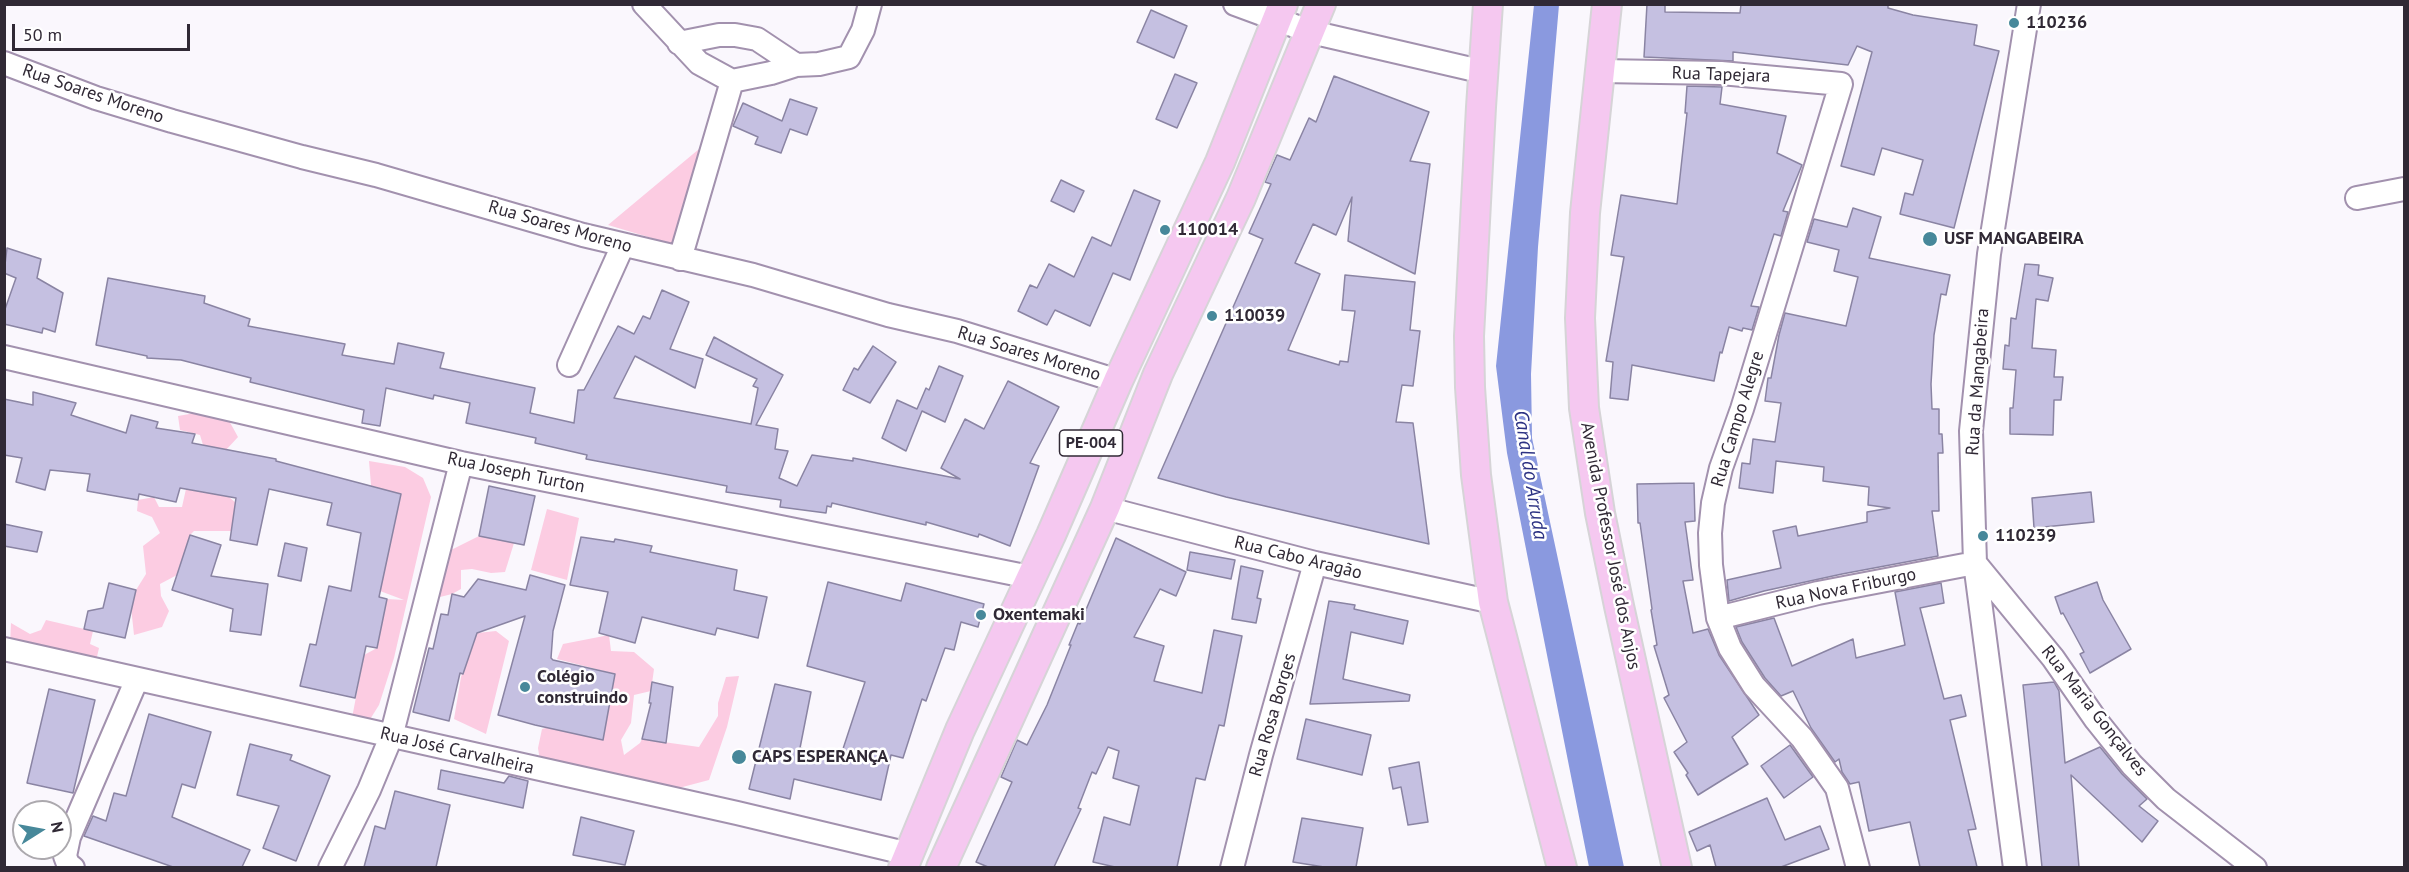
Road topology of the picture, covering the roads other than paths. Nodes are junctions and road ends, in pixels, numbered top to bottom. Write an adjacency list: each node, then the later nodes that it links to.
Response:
1 (644, 4): 10 (street)
2 (870, 4): 12 (street)
3 (1235, 4): 8 (street)
4 (1321, 4): 9 (main road, PE-004)
5 (1488, 4): 14 (main road)
6 (1607, 4): 13 (main road, Avenida Professor José dos Anjos)
7 (2029, 4): 27 (street, Rua da Mangabeira)
8 (1280, 12): 9 (street); 23 (main road, PE-004)
9 (1311, 32): 14 (street); 25 (main road, PE-004)
10 (680, 43): 12 (street); 15 (street)
11 (4, 63): 19 (street, Rua Soares Moreno)
12 (796, 65): 15 (street)
13 (1600, 71): 16 (street, Rua Tapejara); 40 (main road, Avenida Professor José dos Anjos)
14 (1484, 72): 29 (main road)
15 (732, 81): 20 (street)
16 (1841, 84): 30 (street, Rua Campo Alegre)
17 (2404, 189): 18 (street)
18 (2356, 198)
19 (624, 245): 20 (street, Rua Soares Moreno); 22 (street)
20 (680, 259): 23 (street, Rua Soares Moreno)
21 (4, 357): 24 (street, Rua Joseph Turton)
22 (569, 365)
23 (1118, 381): 28 (main road, PE-004)
24 (461, 463): 28 (street, Rua Joseph Turton); 33 (street)
25 (1105, 508): 26 (street, Rua Cabo Aragão); 37 (main road, PE-004)
26 (1315, 563): 29 (street, Rua Cabo Aragão); 38 (street, Rua Rosa Borges)
27 (1975, 563): 30 (street, Rua Nova Friburgo); 42 (street, Rua da Mangabeira); 43 (street, Rua Maria Gonçalves)
28 (1030, 577): 34 (main road, PE-004)
29 (1493, 602): 39 (main road)
30 (1718, 618): 41 (street, Rua Campo Alegre)
31 (4, 649): 32 (street, Rua José Carvalheira)
32 (137, 679): 33 (street, Rua José Carvalheira); 35 (street)
33 (391, 737): 34 (street, Rua José Carvalheira); 36 (street)
34 (906, 861)
35 (69, 862)
36 (330, 867)
37 (940, 867)
38 (1232, 867)
39 (1562, 867)
40 (1677, 867)
41 (1858, 867)
42 (2015, 867)
43 (2254, 867)

